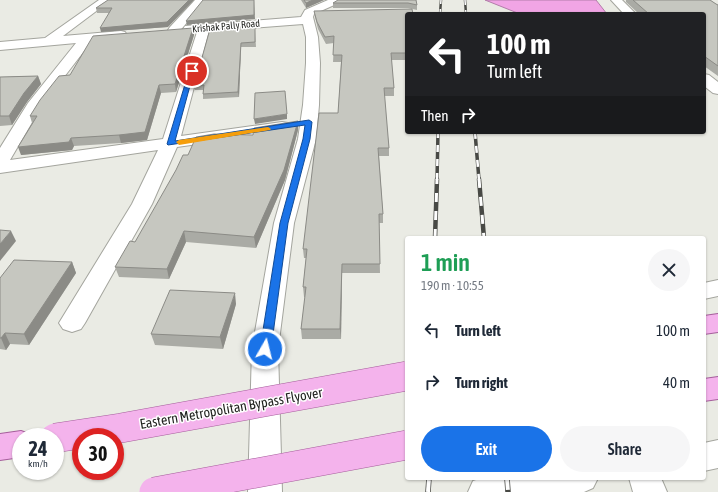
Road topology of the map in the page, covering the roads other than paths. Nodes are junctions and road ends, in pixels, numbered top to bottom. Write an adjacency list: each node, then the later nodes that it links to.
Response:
1 (106, 0): 13 (street)
2 (201, 0): 9 (street)
3 (337, 0): 7 (street)
4 (616, 0): 6 (street)
5 (339, 12): 7 (street)
6 (628, 12)
7 (308, 16): 8 (street, Krishak Pally Road); 17 (street)
8 (204, 28): 9 (street, Krishak Pally Road); 18 (street)
9 (174, 30): 10 (street, Krishak Pally Road)
10 (161, 32)
11 (134, 34): 12 (street)
12 (87, 38): 13 (street); 19 (street)
13 (48, 42): 14 (street)
14 (0, 46)
15 (706, 80): 16 (street)
16 (718, 90)
17 (309, 122): 18 (street); 38 (street)
18 (170, 144): 20 (street); 24 (street)
19 (0, 162)
20 (0, 167)
21 (718, 288): 22 (street)
22 (706, 291)
23 (718, 322): 25 (main road)
24 (72, 323)
25 (706, 325)
26 (405, 376): 29 (main road, Eastern Metropolitan Bypass Flyover, bridge)
27 (718, 388): 28 (main road)
28 (706, 390)
29 (64, 437)
30 (12, 445): 32 (main road)
31 (405, 445): 37 (main road, bridge)
32 (0, 447)
33 (718, 454): 34 (street)
34 (706, 457)
35 (568, 480): 39 (street)
36 (646, 480): 40 (street)
37 (154, 492)
38 (265, 492)
39 (484, 492)
40 (650, 492)

